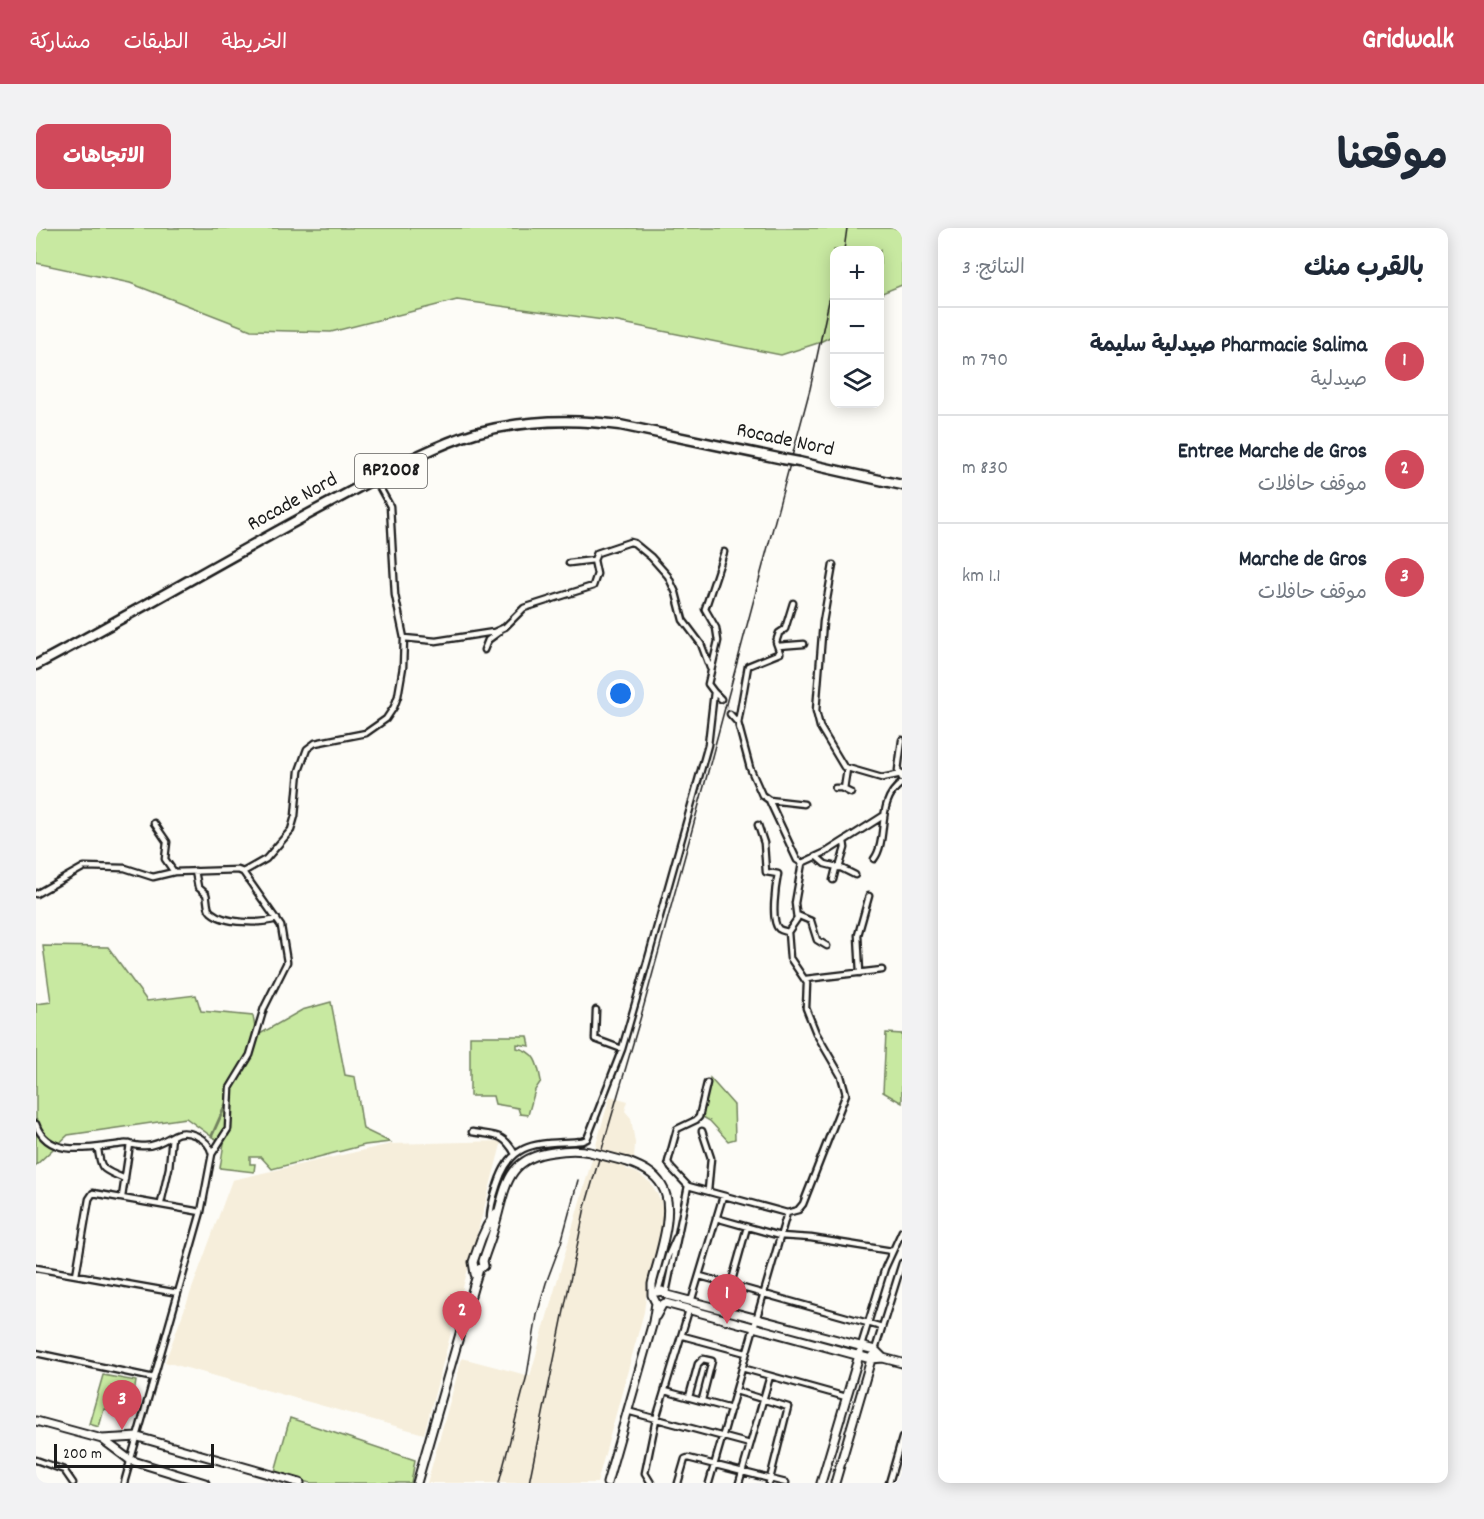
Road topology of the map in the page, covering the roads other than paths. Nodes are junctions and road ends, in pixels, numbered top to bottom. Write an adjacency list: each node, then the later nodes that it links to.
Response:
1 (375, 479): 2 (highway, Rocade Nord / RP2008, bridge); 9 (street); 13 (highway, Rocade Nord / RP2008)
2 (902, 485)
3 (724, 552): 14 (street)
4 (594, 560): 5 (street); 8 (street); 14 (street)
5 (569, 563)
6 (833, 566): 20 (street)
7 (793, 603): 11 (street)
8 (501, 629): 9 (street); 12 (street)
9 (404, 638): 38 (street)
10 (804, 644): 11 (street)
11 (778, 646): 18 (street)
12 (484, 650)
13 (36, 665)
14 (711, 669): 15 (street)
15 (714, 692): 16 (street); 51 (street)
16 (722, 699)
17 (730, 714): 18 (street)
18 (738, 723): 26 (street)
19 (902, 740): 21 (street)
20 (847, 769): 21 (street); 24 (street)
21 (901, 775)
22 (902, 783): 28 (street)
23 (835, 788): 24 (street)
24 (844, 789): 25 (street)
25 (851, 793)
26 (769, 800): 27 (street); 34 (street)
27 (804, 804)
28 (883, 816): 31 (street); 33 (street)
29 (154, 823): 37 (street)
30 (758, 825): 45 (street)
31 (844, 841): 32 (street); 35 (street)
32 (817, 857): 34 (street); 35 (street)
33 (874, 859)
34 (802, 863): 43 (street)
35 (837, 868): 39 (street); 40 (street)
36 (195, 871): 37 (street); 38 (street); 44 (street)
37 (174, 872): 41 (street)
38 (243, 872): 44 (street)
39 (855, 875)
40 (833, 880)
41 (36, 894)
42 (869, 896): 48 (street)
43 (797, 915): 45 (street); 46 (street)
44 (277, 920): 59 (street)
45 (788, 933): 49 (street)
46 (827, 946)
47 (882, 970): 48 (street)
48 (860, 973): 49 (street)
49 (806, 980): 69 (street)
50 (596, 1010): 51 (street)
51 (622, 1049): 60 (street)
52 (707, 1083): 62 (street)
53 (36, 1124): 58 (street)
54 (702, 1131): 63 (street)
55 (472, 1132): 60 (street)
56 (172, 1136): 57 (street); 59 (street); 66 (street)
57 (130, 1144): 58 (street); 61 (street)
58 (98, 1149): 61 (street)
59 (212, 1154): 68 (street)
60 (515, 1154): 71 (street)
61 (125, 1179): 65 (street)
62 (688, 1186): 63 (street); 85 (street)
63 (708, 1191): 64 (street)
64 (723, 1196): 69 (street); 70 (street)
65 (122, 1197): 66 (street); 80 (street)
66 (161, 1203): 68 (street)
67 (498, 1211): 71 (street); 75 (street); 85 (street, bridge)
68 (201, 1212): 83 (street)
69 (786, 1213): 74 (street)
70 (716, 1218): 72 (street); 81 (street)
71 (490, 1222): 75 (street); 77 (street)
72 (747, 1227): 74 (street); 82 (street)
73 (902, 1231): 76 (street)
74 (780, 1236): 76 (street); 84 (street)
75 (489, 1240): 77 (street)
76 (892, 1251): 89 (street)
77 (479, 1260): 128 (street)
78 (902, 1263): 91 (street)
79 (36, 1268): 80 (street)
80 (76, 1275): 83 (street)
81 (700, 1276): 82 (street); 86 (street)
82 (731, 1284): 84 (street)
83 (178, 1293): 103 (street)
84 (764, 1293): 88 (street); 89 (street)
85 (661, 1297): 86 (street); 87 (street); 111 (street)
86 (691, 1302): 88 (street)
87 (689, 1310): 90 (street); 92 (street)
88 (756, 1319): 90 (street); 93 (street)
89 (869, 1323): 91 (street); 93 (street)
90 (753, 1327): 96 (street); 97 (street)
91 (882, 1327): 94 (street)
92 (683, 1336): 96 (street); 104 (street)
93 (861, 1346): 94 (street); 97 (street)
94 (874, 1350): 98 (street); 99 (street)
95 (36, 1353): 103 (street)
96 (746, 1353): 101 (street)
97 (859, 1356): 99 (street); 107 (street)
98 (883, 1358): 99 (street); 100 (street)
99 (871, 1359): 136 (street)
100 (902, 1364)
101 (742, 1368): 102 (street); 105 (street)
102 (770, 1376): 107 (street); 108 (street)
103 (154, 1378): 114 (street)
104 (666, 1391): 106 (street); 112 (street)
105 (736, 1391): 108 (street); 110 (street)
106 (689, 1396): 109 (street); 109 (street)
107 (846, 1397): 135 (street)
108 (764, 1399): 118 (street); 123 (street)
109 (702, 1400): 110 (street)
110 (731, 1409): 115 (street)
111 (627, 1411): 112 (street); 129 (street)
112 (656, 1419): 115 (street); 130 (street)
113 (36, 1421): 117 (street)
114 (138, 1437): 117 (street); 120 (street); 127 (street)
115 (723, 1437): 118 (street); 121 (street)
116 (902, 1437): 137 (street)
117 (102, 1439): 120 (street)
118 (750, 1444): 122 (street)
119 (36, 1460): 124 (street)
120 (130, 1460): 125 (street); 126 (street)
121 (715, 1465): 122 (street); 131 (street); 132 (street)
122 (742, 1472): 123 (street); 133 (street)
123 (770, 1481): 134 (street)
124 (73, 1483)
125 (124, 1483)
126 (205, 1483)
127 (300, 1483)
128 (417, 1483)
129 (607, 1483)
130 (651, 1483)
131 (678, 1483)
132 (709, 1483)
133 (739, 1483)
134 (786, 1483)
135 (821, 1483)
136 (835, 1483)
137 (889, 1483)

